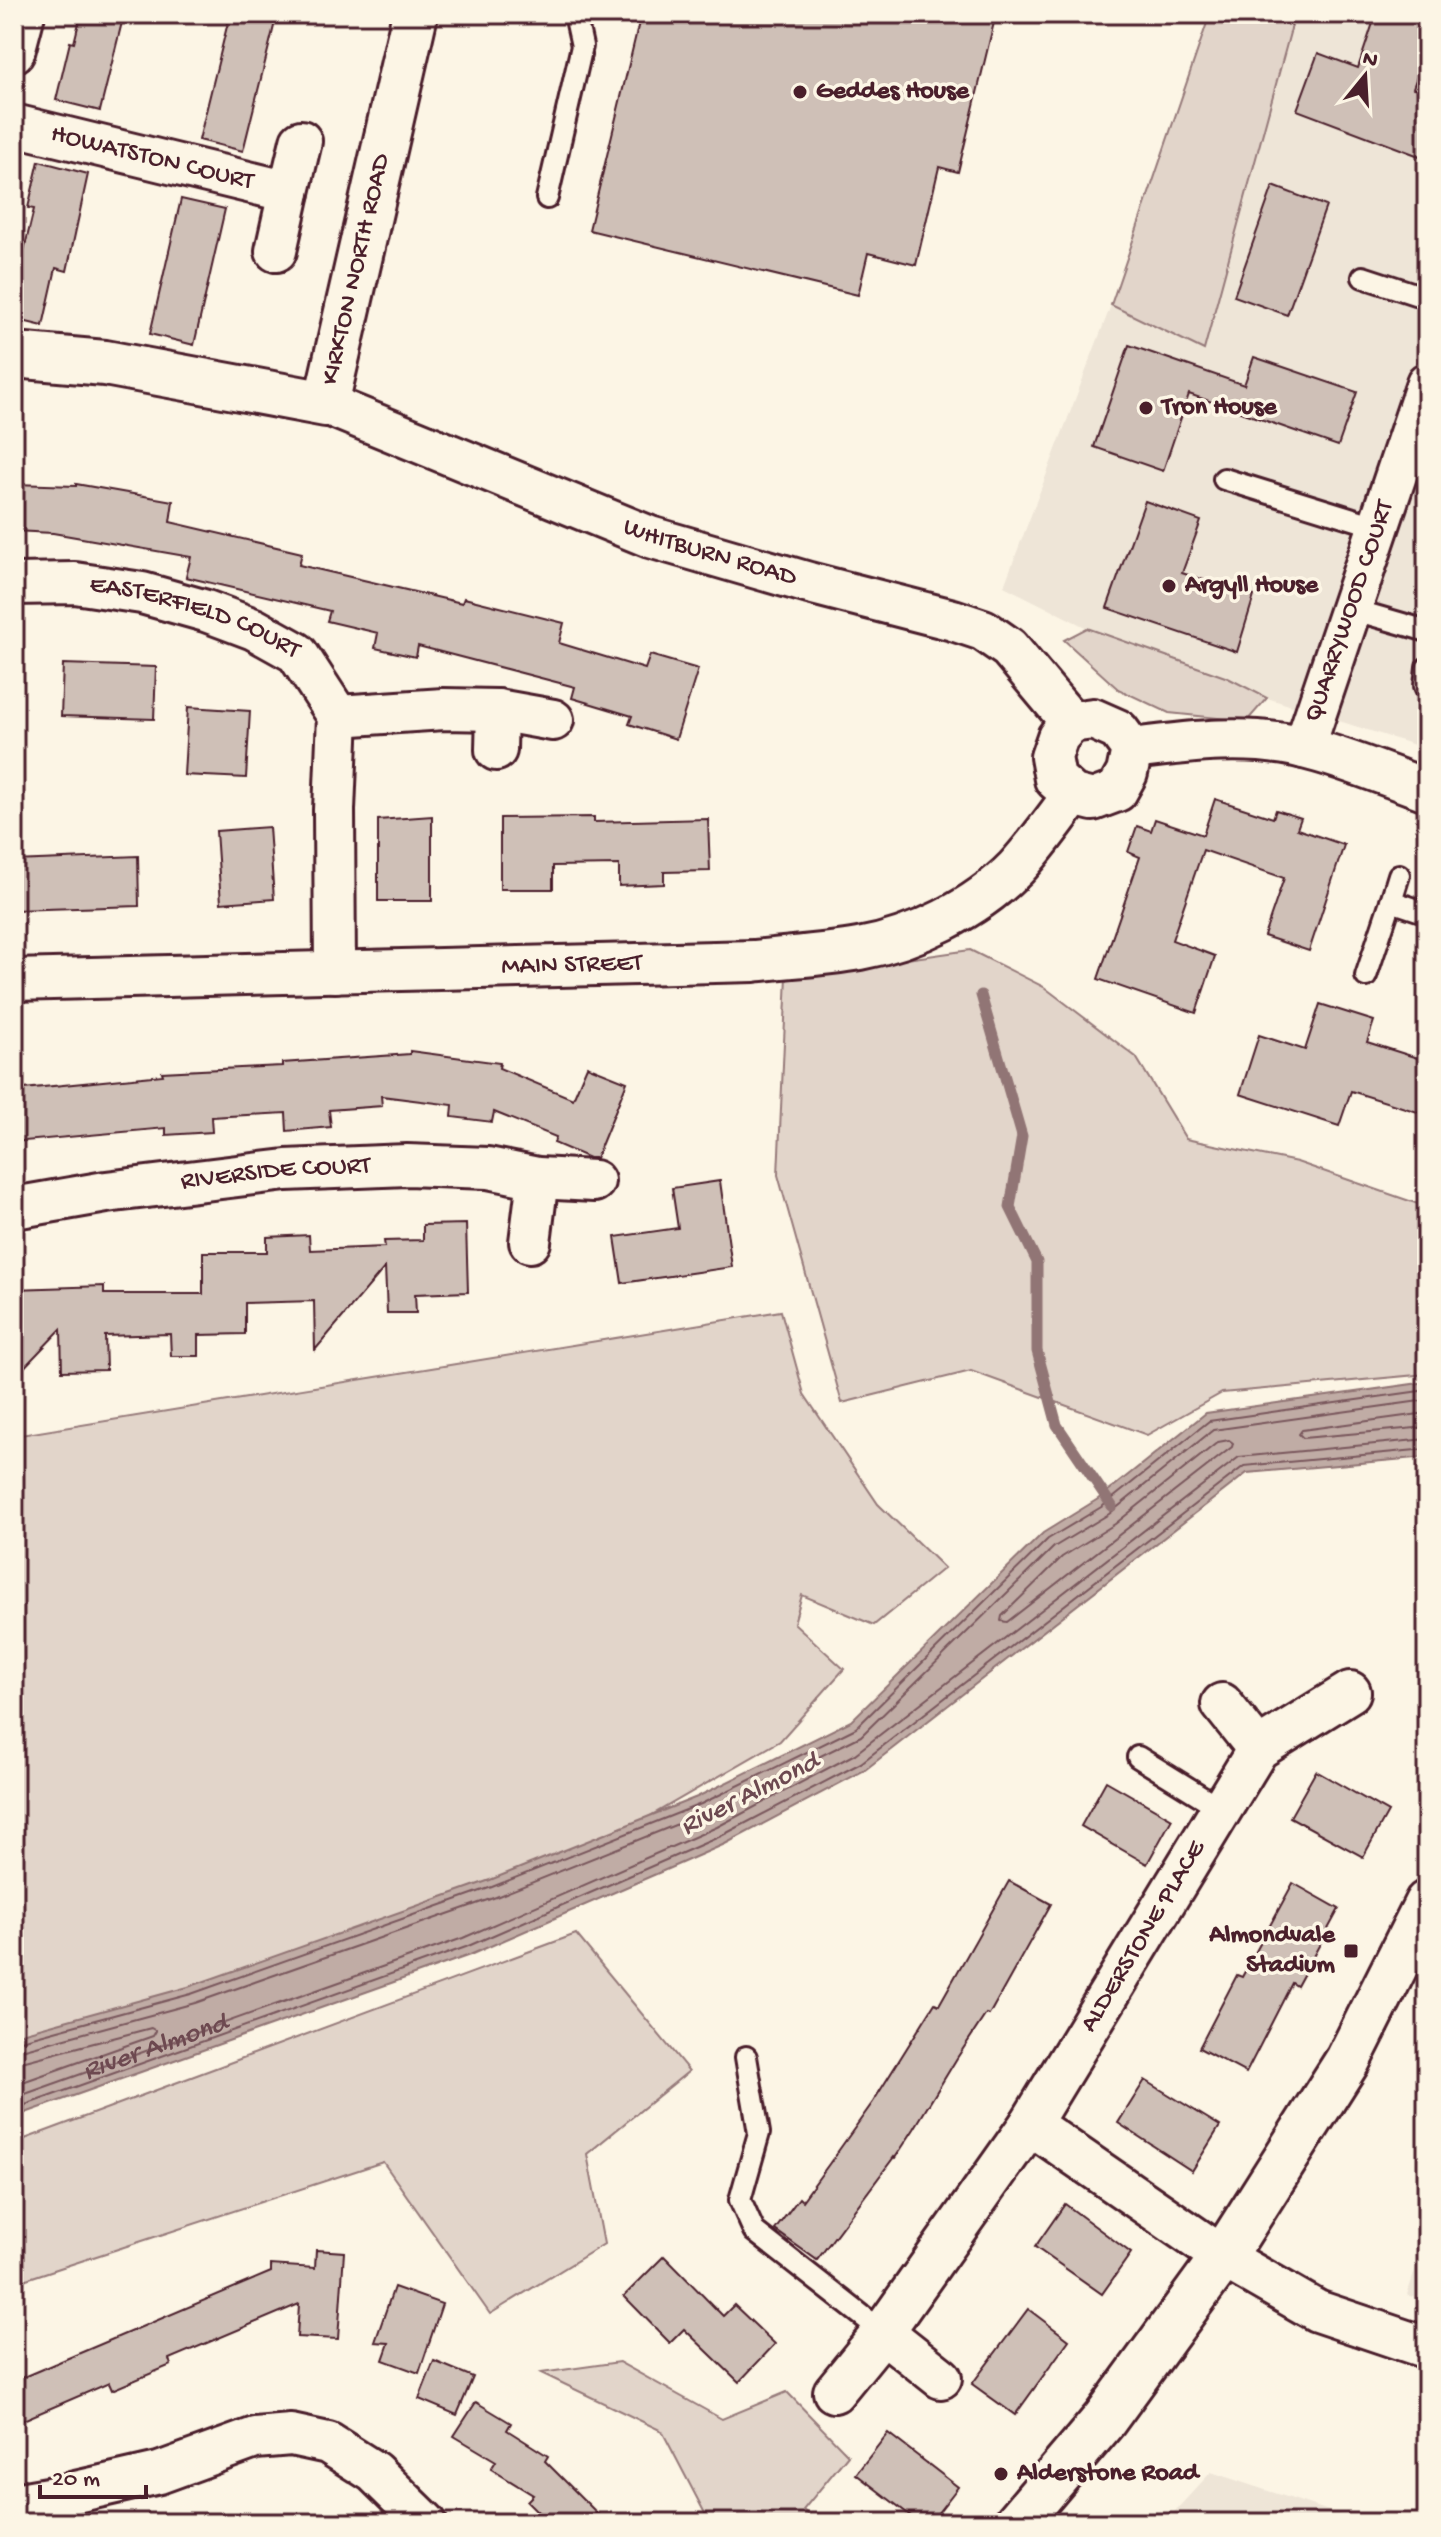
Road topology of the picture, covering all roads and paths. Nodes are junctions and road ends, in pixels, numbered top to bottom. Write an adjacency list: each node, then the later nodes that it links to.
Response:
1 (24, 14): 4 (street)
2 (415, 14): 14 (street, KIRKTON NORTH ROAD)
3 (575, 14): 8 (lane)
4 (14, 52)
5 (14, 125): 7 (street, HOWATSTON COURT)
6 (301, 141): 7 (street, HOWATSTON COURT)
7 (289, 192): 9 (street, HOWATSTON COURT)
8 (547, 198)
9 (276, 251)
10 (1363, 277): 11 (lane)
11 (1427, 298)
12 (14, 355): 14 (street, KIRKTON NORTH ROAD)
13 (1427, 383): 15 (street, QUARRYWOOD COURT)
14 (326, 404): 26 (street, WHITBURN ROAD)
15 (1417, 447): 17 (street, QUARRYWOOD COURT)
16 (1224, 479): 17 (lane)
17 (1379, 527): 19 (street, QUARRYWOOD COURT)
18 (14, 584): 24 (street, EASTERFIELD COURT)
19 (1351, 609): 20 (lane); 27 (street, QUARRYWOOD COURT)
20 (1427, 631)
21 (1427, 668): 22 (lane)
22 (1427, 690)
23 (497, 710): 24 (street); 25 (street); 29 (street)
24 (338, 716): 35 (street)
25 (553, 720)
26 (1071, 722): 28 (street); 31 (street)
27 (1304, 748): 28 (street, QUARRYWOOD COURT); 30 (street, QUARRYWOOD COURT)
28 (1132, 749): 31 (street)
29 (496, 750)
30 (1427, 790)
31 (1073, 795): 35 (street, MAIN STREET)
32 (1399, 875): 33 (lane)
33 (1391, 901): 34 (lane); 36 (lane)
34 (1427, 913)
35 (335, 972): 37 (street, MAIN STREET)
36 (1366, 976)
37 (14, 980)
38 (538, 1178): 39 (street, RIVERSIDE COURT); 40 (street, RIVERSIDE COURT); 41 (street)
39 (594, 1181)
40 (14, 1208)
41 (530, 1242)
42 (1350, 1692): 44 (street, ALDERSTONE PLACE)
43 (1222, 1704): 44 (street)
44 (1258, 1749): 46 (street, ALDERSTONE PLACE)
45 (1138, 1757): 46 (lane)
46 (1222, 1809): 49 (street, ALDERSTONE PLACE)
47 (1427, 1903): 50 (street)
48 (746, 2057): 51 (lane)
49 (1030, 2124): 50 (street); 51 (street, ALDERSTONE PLACE)
50 (1223, 2257): 52 (street); 57 (street)
51 (883, 2332): 53 (street); 54 (street, ALDERSTONE PLACE)
52 (1427, 2348)
53 (941, 2378)
54 (834, 2392)
55 (14, 2504): 56 (street)
56 (426, 2523)
57 (1017, 2523)

